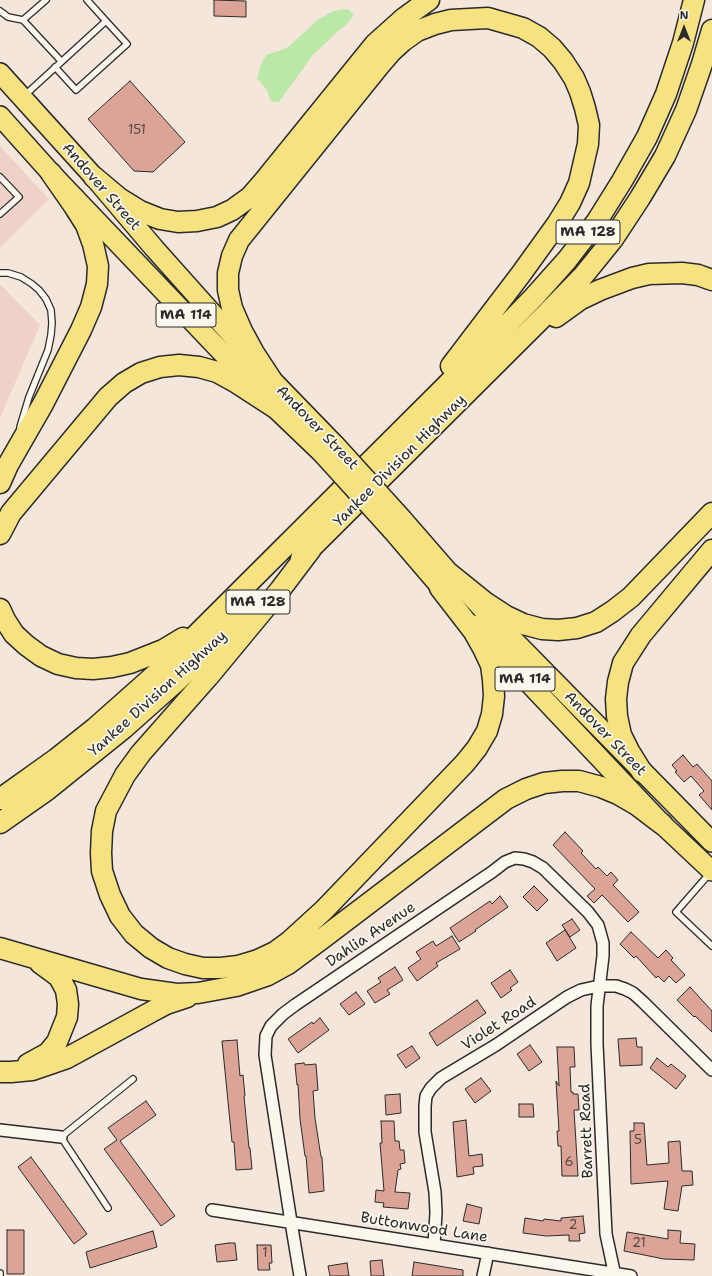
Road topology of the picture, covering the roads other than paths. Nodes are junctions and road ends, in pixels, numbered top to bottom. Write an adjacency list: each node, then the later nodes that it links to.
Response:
1 (46, 0): 6 (lane)
2 (87, 0): 7 (lane)
3 (429, 0): 16 (highway)
4 (694, 0): 23 (highway, Yankee Division Highway / MA 128)
5 (0, 11): 6 (lane)
6 (24, 20): 9 (lane)
7 (106, 21): 9 (lane); 10 (lane)
8 (712, 30): 20 (highway, Yankee Division Highway / MA 128)
9 (61, 61): 10 (lane)
10 (55, 67): 12 (lane)
11 (0, 73): 12 (highway, Andover Street / MA 114)
12 (22, 97): 16 (highway, Andover Street / MA 114)
13 (0, 116): 14 (highway, Andover Street / MA 114)
14 (51, 173): 22 (highway, Andover Street / MA 114); 25 (highway)
15 (0, 177): 17 (lane)
16 (94, 177): 21 (highway, Andover Street / MA 114)
17 (0, 214)
18 (0, 273): 25 (lane)
19 (712, 280): 20 (highway)
20 (499, 362): 28 (highway, Yankee Division Highway / MA 128)
21 (271, 379): 23 (highway); 24 (highway, Andover Street / MA 114)
22 (274, 407): 24 (highway, Andover Street / MA 114); 27 (highway)
23 (412, 419): 31 (highway, Yankee Division Highway / MA 128)
24 (329, 449): 30 (highway, Andover Street / MA 114, bridge)
25 (4, 474)
26 (712, 513): 30 (highway)
27 (0, 534)
28 (311, 549): 30 (highway); 35 (highway, Yankee Division Highway / MA 128)
29 (712, 550): 33 (highway)
30 (445, 581): 33 (highway, Andover Street / MA 114); 36 (highway, Andover Street / MA 114)
31 (243, 588): 32 (highway); 34 (highway, Yankee Division Highway / MA 128)
32 (0, 609)
33 (642, 772): 37 (highway, Andover Street / MA 114)
34 (0, 799)
35 (0, 823)
36 (662, 824): 38 (highway, Andover Street / MA 114); 43 (highway)
37 (712, 842)
38 (712, 871): 39 (lane)
39 (712, 946)
40 (0, 948): 41 (highway)
41 (26, 955): 43 (highway); 45 (highway)
42 (599, 986): 44 (street, Violet Road); 51 (street, Dahlia Avenue); 52 (street, Violet Road); 54 (street, Barrett Road)
43 (198, 993): 45 (highway)
44 (712, 1070)
45 (0, 1071)
46 (133, 1079): 48 (lane)
47 (0, 1130): 48 (street)
48 (61, 1137): 49 (lane)
49 (108, 1208)
50 (212, 1210): 51 (street, Buttonwood Lane)
51 (291, 1222): 52 (street, Buttonwood Lane); 55 (street)
52 (434, 1244): 53 (street, Buttonwood Lane)
53 (488, 1253): 54 (street, Buttonwood Lane); 56 (street)
54 (615, 1275): 57 (street, Buttonwood Lane)
55 (300, 1276)
56 (483, 1276)
57 (631, 1276)

